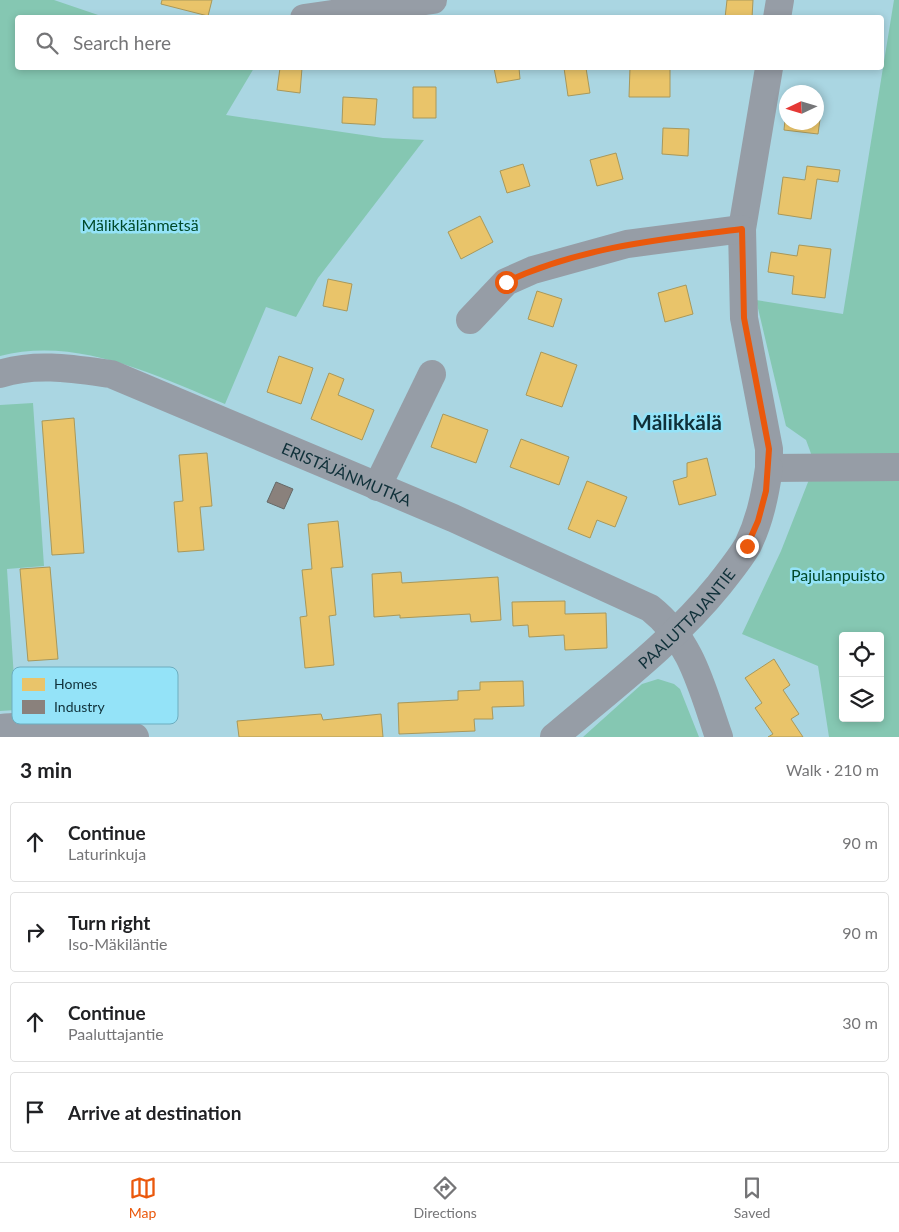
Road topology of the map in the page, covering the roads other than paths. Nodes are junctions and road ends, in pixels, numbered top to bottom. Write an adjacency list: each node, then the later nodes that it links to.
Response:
1 (433, 0): 3 (street)
2 (780, 0): 4 (street)
3 (326, 15)
4 (778, 15)
5 (769, 70): 6 (street, PAALUTTAJANTIE)
6 (742, 229): 7 (street); 11 (street, PAALUTTAJANTIE)
7 (470, 320)
8 (0, 374): 12 (street, ERISTÄJÄNMUTKA)
9 (432, 374): 12 (street)
10 (899, 467): 11 (street)
11 (769, 468): 13 (street, PAALUTTAJANTIE)
12 (378, 487): 13 (street, ERISTÄJÄNMUTKA)
13 (676, 631): 18 (street, PAALUTTAJANTIE); 19 (street)
14 (54, 724): 16 (street)
15 (97, 724): 17 (street)
16 (0, 728)
17 (135, 737)
18 (554, 737)
19 (719, 737)

